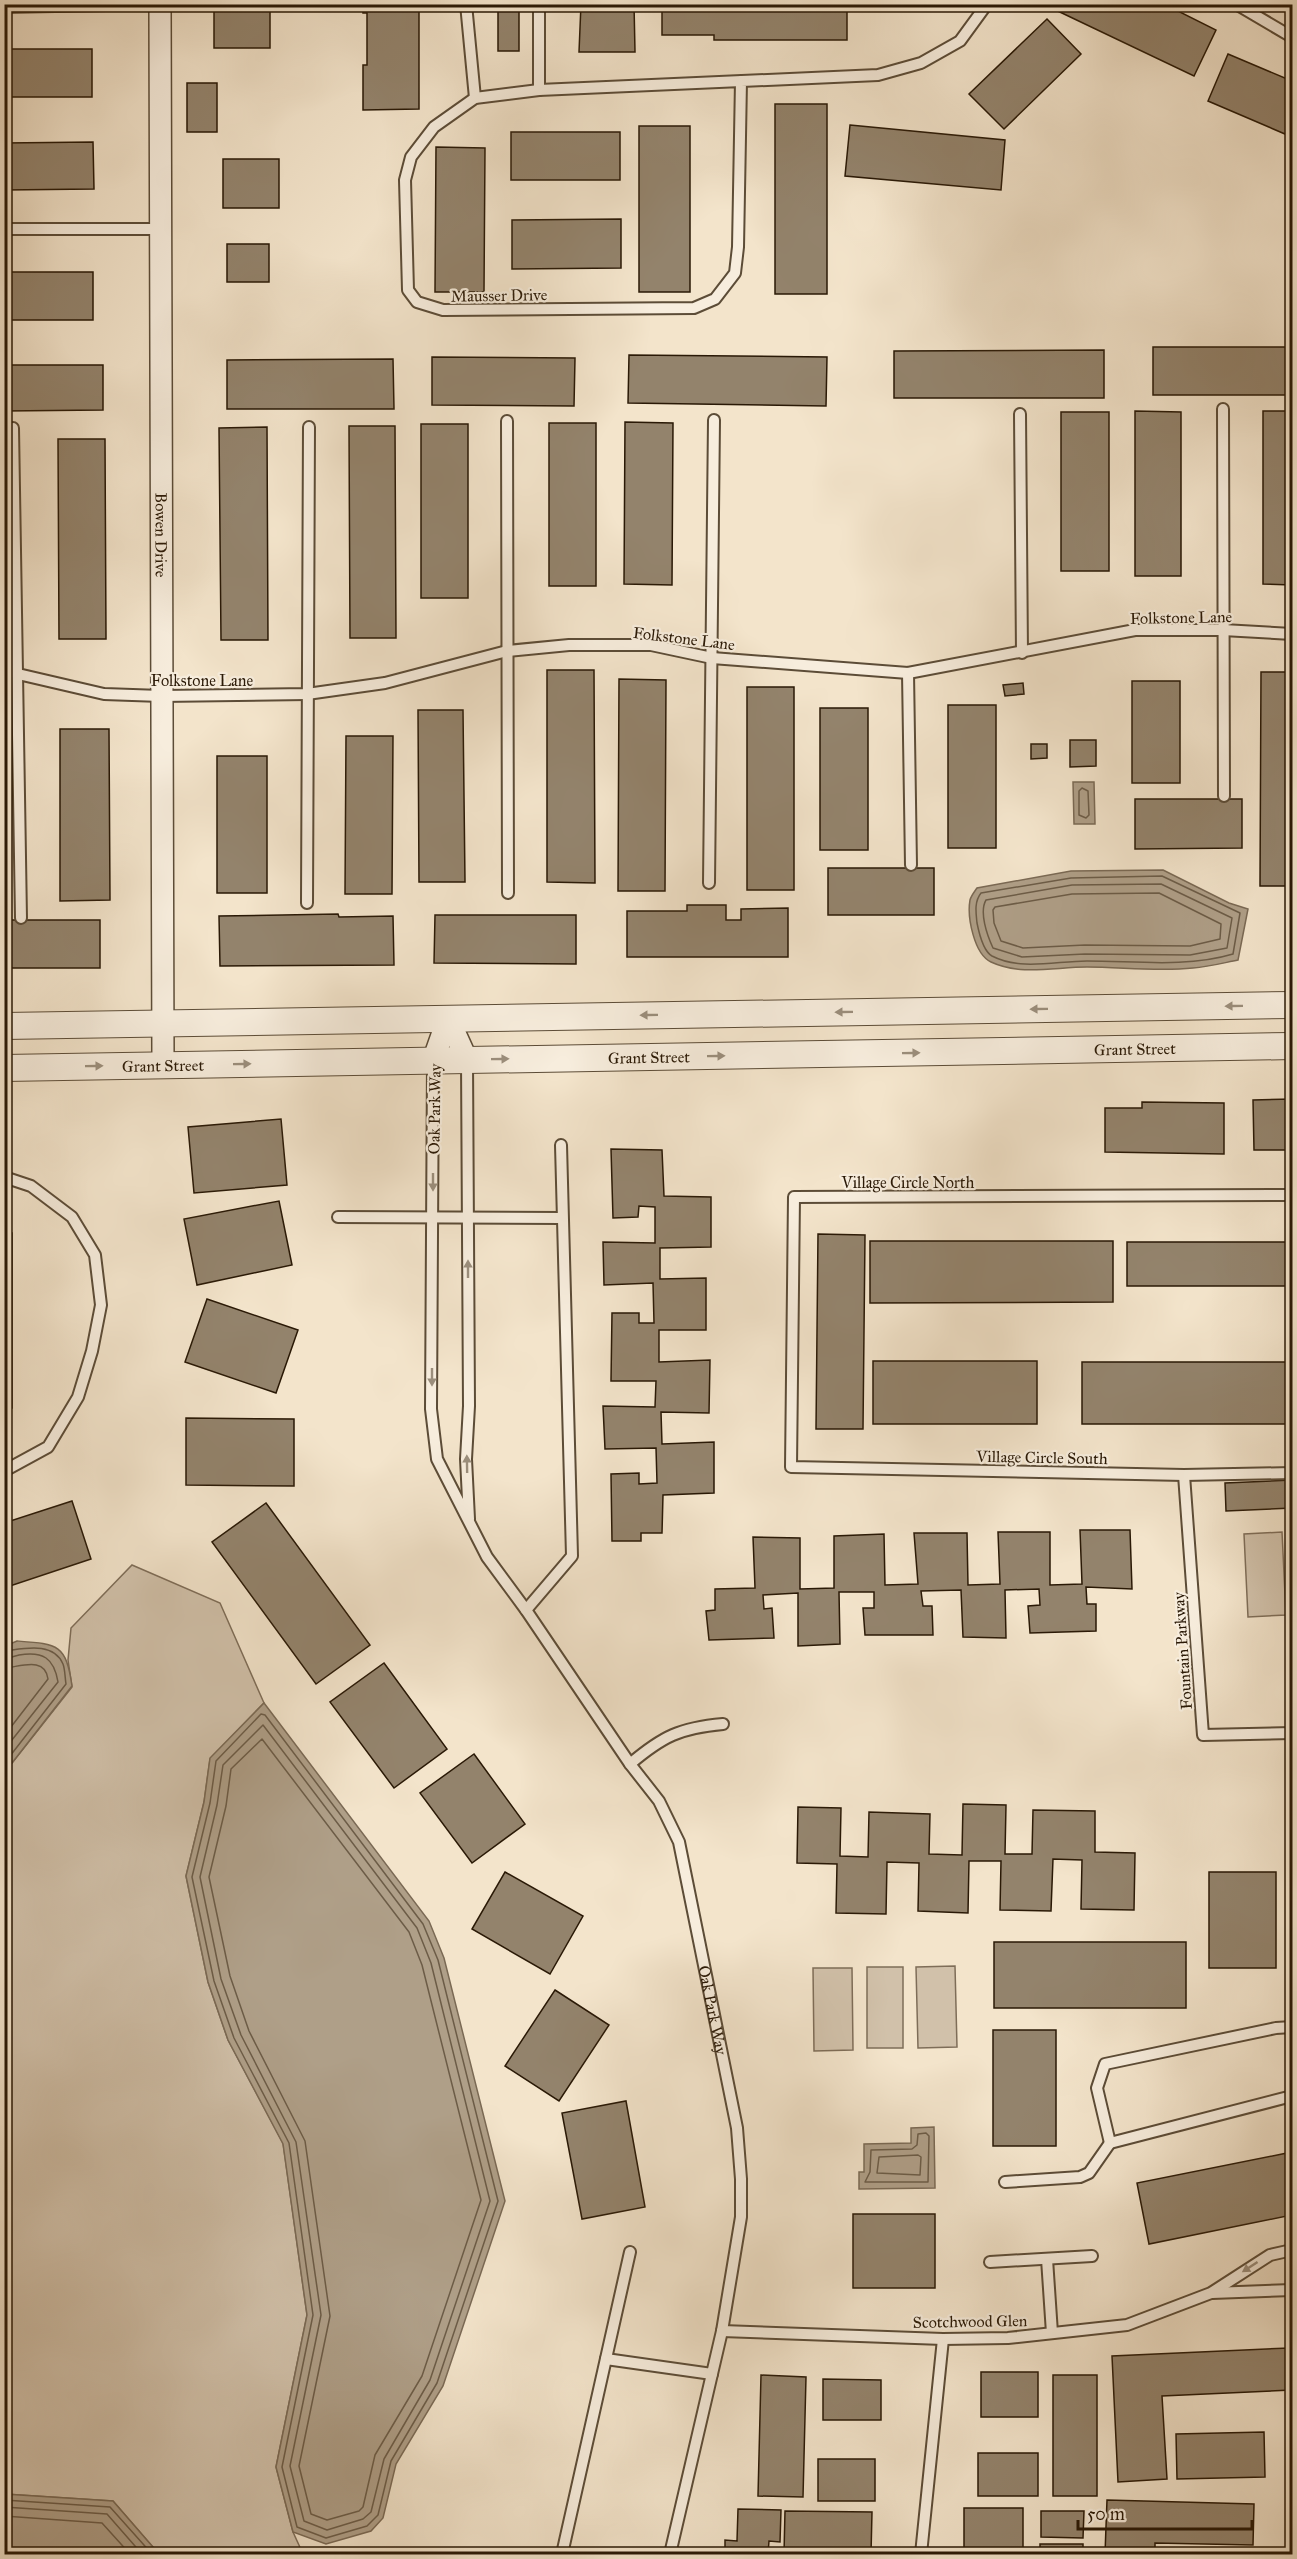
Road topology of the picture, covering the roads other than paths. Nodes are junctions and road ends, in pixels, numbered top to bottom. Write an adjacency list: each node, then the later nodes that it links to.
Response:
1 (159, 4): 6 (lane); 12 (street, Bowen Drive)
2 (466, 4): 10 (lane)
3 (539, 4): 9 (lane)
4 (987, 4): 8 (lane, Mausser Drive)
5 (1236, 4): 7 (lane)
6 (4, 7)
7 (1293, 37)
8 (741, 81): 9 (lane, Mausser Drive); 10 (lane, Mausser Drive)
9 (539, 90): 10 (lane, Mausser Drive)
10 (475, 99)
11 (4, 229): 12 (lane)
12 (160, 229): 28 (street, Bowen Drive)
13 (1223, 409): 19 (lane)
14 (1020, 414): 22 (lane)
15 (714, 420): 23 (lane)
16 (507, 421): 21 (lane)
17 (309, 427): 27 (lane)
18 (14, 428): 26 (lane)
19 (1223, 630): 20 (lane, Folkstone Lane); 22 (lane, Folkstone Lane); 29 (lane)
20 (1293, 634)
21 (507, 651): 23 (lane, Folkstone Lane); 27 (lane, Folkstone Lane); 32 (lane)
22 (1022, 653): 25 (lane, Folkstone Lane)
23 (712, 658): 25 (lane, Folkstone Lane); 31 (lane)
24 (4, 669): 26 (lane, Folkstone Lane)
25 (908, 673): 30 (lane)
26 (18, 674): 28 (lane, Folkstone Lane); 34 (lane)
27 (307, 694): 28 (lane, Folkstone Lane); 33 (lane)
28 (161, 696): 37 (street, Bowen Drive)
29 (1224, 796)
30 (911, 865)
31 (710, 883)
32 (508, 893)
33 (308, 903)
34 (21, 918)
35 (1293, 1005): 36 (street, one-way to 36)
36 (448, 1018): 37 (street); 40 (street, Oak Park Way); 41 (street, Oak Park Way)
37 (163, 1023): 38 (street); 42 (street, Bowen Drive)
38 (4, 1026)
39 (1293, 1046): 40 (street, Grant Street, one-way to 39)
40 (467, 1060): 41 (street, Grant Street); 49 (lane, Oak Park Way)
41 (433, 1061): 42 (street, Grant Street, one-way to 41); 48 (lane, Oak Park Way, one-way to 48)
42 (162, 1065): 43 (street, Grant Street, one-way to 42)
43 (4, 1068)
44 (561, 1145): 50 (lane)
45 (4, 1177): 52 (lane)
46 (1293, 1195): 51 (lane, Village Circle North)
47 (338, 1217): 48 (lane)
48 (432, 1218): 49 (lane); 55 (lane, Oak Park Way, one-way to 55)
49 (468, 1218): 50 (lane); 55 (lane, Oak Park Way, one-way to 49)
50 (562, 1218): 56 (lane)
51 (791, 1467): 54 (lane, Village Circle South)
52 (4, 1471)
53 (1293, 1473): 54 (lane, Village Circle South)
54 (1184, 1475): 58 (lane, Fountain Parkway)
55 (469, 1522): 56 (lane, Oak Park Way)
56 (526, 1610): 59 (lane, Oak Park Way)
57 (723, 1724): 59 (lane)
58 (1293, 1733)
59 (630, 1764): 71 (lane, Oak Park Way)
60 (1293, 2027): 62 (lane)
61 (1293, 2096): 62 (lane)
62 (1110, 2143): 63 (lane)
63 (1005, 2182)
64 (1293, 2250): 70 (lane, Scotchwood Glen, one-way to 70)
65 (630, 2252): 74 (lane)
66 (1092, 2256): 67 (lane)
67 (1047, 2259): 68 (lane); 72 (lane)
68 (990, 2262)
69 (1293, 2290): 70 (lane, Scotchwood Glen)
70 (1211, 2293): 72 (lane, Scotchwood Glen)
71 (722, 2331): 73 (lane, Scotchwood Glen); 75 (lane, Oak Park Way)
72 (1052, 2333): 73 (lane, Scotchwood Glen)
73 (943, 2339): 78 (lane)
74 (606, 2359): 75 (lane); 76 (lane)
75 (712, 2374): 77 (lane, Oak Park Way)
76 (562, 2554)
77 (670, 2554)
78 (921, 2554)

